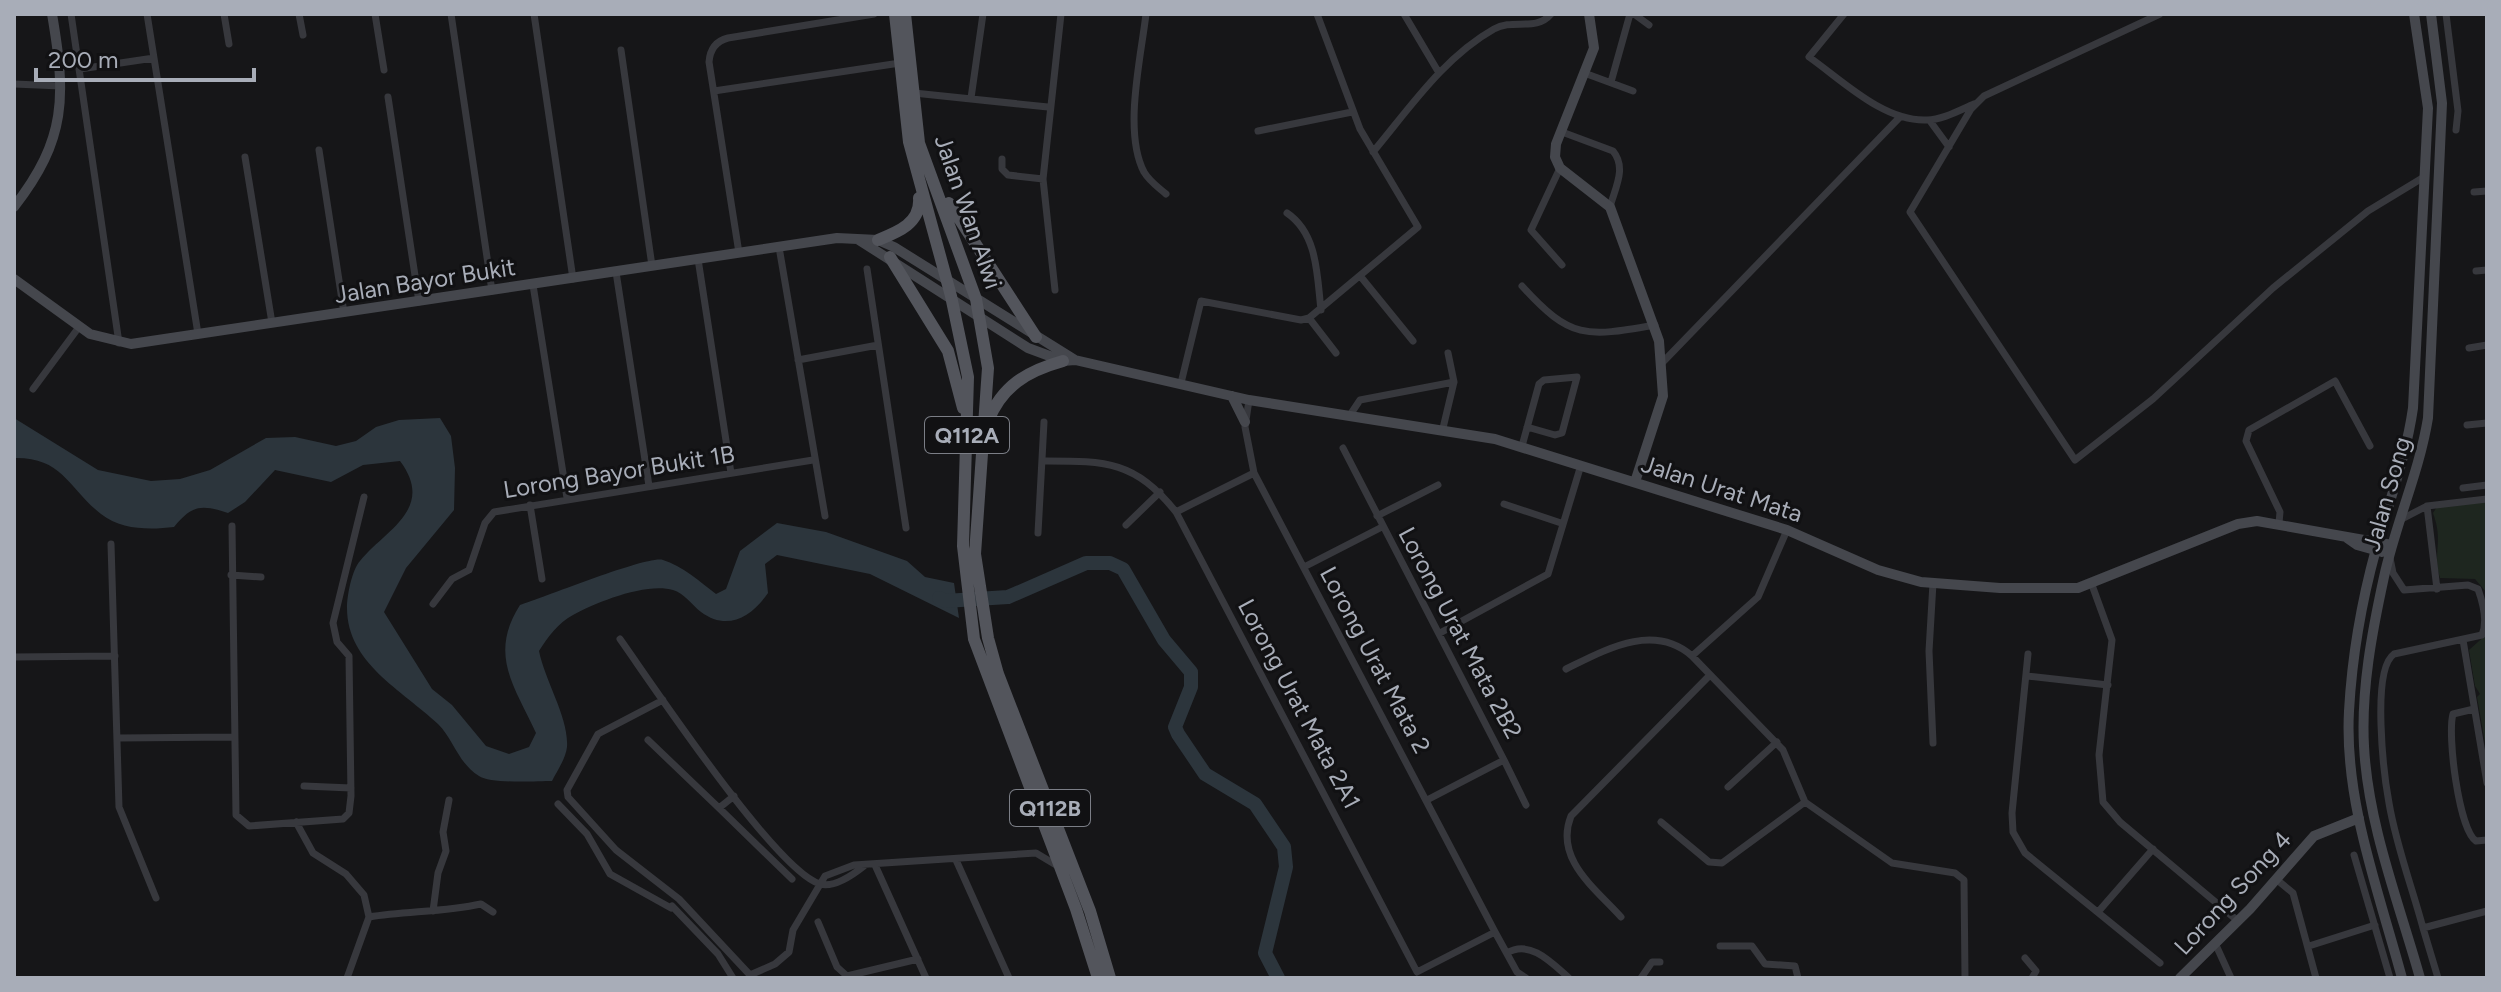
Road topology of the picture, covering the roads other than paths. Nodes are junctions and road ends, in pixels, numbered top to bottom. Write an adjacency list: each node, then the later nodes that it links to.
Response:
1 (52, 14): 39 (street)
2 (71, 14): 33 (street)
3 (147, 14): 31 (street)
4 (224, 14): 29 (street)
5 (299, 14): 28 (street)
6 (375, 14): 34 (street)
7 (451, 14): 88 (street)
8 (534, 14): 83 (street)
9 (797, 14): 27 (street)
10 (874, 14): 27 (street)
11 (895, 14): 32 (main road, Jalan Wan Alwi / Q112A)
12 (905, 14): 42 (main road, Jalan Wan Alwi / Q112B)
13 (983, 14): 44 (street)
14 (1061, 14): 46 (street)
15 (1146, 14): 65 (street)
16 (1317, 14): 47 (street)
17 (1404, 14): 35 (street)
18 (1551, 14): 35 (street)
19 (1589, 14): 36 (street)
20 (1632, 14): 26 (street); 37 (street)
21 (1844, 14): 48 (street)
22 (2160, 14): 45 (street)
23 (2431, 14): 148 (street, Jalan Song)
24 (2446, 14): 50 (street)
25 (2414, 15): 60 (street, Jalan Song)
26 (1649, 25)
27 (799, 26): 40 (street)
28 (303, 35)
29 (229, 44)
30 (621, 50): 76 (street)
31 (154, 58): 33 (street); 99 (street)
32 (900, 63): 40 (street); 58 (main road, Jalan Wan Alwi / Q112A)
33 (80, 69): 102 (street)
34 (384, 70)
35 (1439, 73): 55 (street)
36 (1587, 74): 37 (street); 52 (street)
37 (1611, 82): 41 (street)
38 (14, 84): 39 (street)
39 (61, 86): 66 (street)
40 (714, 91): 72 (street)
41 (1633, 91)
42 (911, 93): 44 (street); 63 (main road, Jalan Wan Alwi / Q112B)
43 (388, 97): 91 (street)
44 (971, 98): 46 (street)
45 (1976, 103): 49 (street); 53 (street)
46 (1048, 107): 61 (street)
47 (1352, 112): 51 (street); 55 (street)
48 (1899, 118): 49 (street); 110 (street)
49 (1930, 121): 53 (street)
50 (2456, 130)
51 (1258, 131)
52 (1562, 132): 59 (street); 67 (street)
53 (1949, 147): 60 (street)
54 (319, 150): 93 (street)
55 (1373, 152): 81 (street)
56 (245, 157): 96 (street)
57 (1002, 159): 61 (street)
58 (916, 168): 70 (main road); 82 (main road, Jalan Wan Alwi / Q112A)
59 (1560, 168): 67 (street); 75 (street)
60 (2424, 177): 158 (street, Jalan Song)
61 (1043, 179): 87 (street)
62 (2487, 191): 64 (street)
63 (939, 192): 90 (main road, Jalan Wan Alwi / Q112B); 100 (main road)
64 (2474, 192)
65 (1166, 194)
66 (14, 207)
67 (1610, 207): 97 (street)
68 (1287, 213): 92 (street)
69 (859, 240): 70 (street, Jalan Bayor Bukit); 71 (street, Jalan Bayor Bukit); 73 (street)
70 (878, 240): 82 (street)
71 (779, 247): 72 (street, Jalan Bayor Bukit); 108 (street)
72 (739, 253): 74 (street, Jalan Bayor Bukit)
73 (890, 257): 89 (street); 121 (main road)
74 (698, 259): 76 (street, Jalan Bayor Bukit); 131 (street)
75 (1562, 265)
76 (652, 266): 80 (street, Jalan Bayor Bukit)
77 (867, 269): 103 (street)
78 (2487, 270): 79 (street)
79 (2476, 271)
80 (616, 272): 83 (street, Jalan Bayor Bukit); 136 (street)
81 (1361, 277): 92 (street); 101 (street)
82 (946, 278): 89 (main road, Jalan Wan Alwi / Q112A); 90 (street)
83 (573, 279): 85 (street, Jalan Bayor Bukit)
84 (16, 284): 98 (street, Jalan Bayor Bukit)
85 (533, 285): 88 (street, Jalan Bayor Bukit); 140 (street)
86 (1522, 286): 97 (street)
87 (1055, 290)
88 (492, 291): 91 (street, Jalan Bayor Bukit)
89 (951, 296): 94 (street); 121 (main road, Jalan Wan Alwi / Q112A)
90 (976, 299): 94 (main road, Jalan Wan Alwi / Q112B); 100 (street)
91 (419, 302): 93 (street, Jalan Bayor Bukit)
92 (1321, 310): 95 (street)
93 (344, 313): 96 (street, Jalan Bayor Bukit)
94 (980, 317): 109 (street); 124 (main road, Jalan Wan Alwi / Q112B)
95 (1309, 318): 106 (street); 112 (street)
96 (272, 323): 99 (street, Jalan Bayor Bukit)
97 (1655, 325): 110 (street)
98 (79, 327): 102 (street, Jalan Bayor Bukit); 113 (street)
99 (198, 334): 102 (street, Jalan Bayor Bukit)
100 (1036, 337): 109 (street)
101 (1413, 341)
102 (119, 343)
103 (878, 345): 108 (street); 154 (street)
104 (2487, 345): 105 (street)
105 (2469, 348)
106 (1336, 353)
107 (1448, 353): 111 (street)
108 (798, 360): 128 (street)
109 (1069, 360): 112 (street, Jalan Urat Mata); 124 (main road)
110 (1662, 363): 133 (street)
111 (1454, 382): 116 (street); 123 (street)
112 (1181, 383): 114 (street, Jalan Urat Mata)
113 (33, 389)
114 (1232, 396): 115 (street, Jalan Urat Mata); 118 (street)
115 (1249, 400): 116 (street, Jalan Urat Mata); 118 (street, Lorong Urat Mata 2)
116 (1350, 415): 123 (street, Jalan Urat Mata)
117 (1044, 422): 129 (street)
118 (1245, 422): 132 (street, Lorong Urat Mata 2)
119 (2487, 423): 120 (street)
120 (2467, 425)
121 (967, 427): 202 (main road, Jalan Wan Alwi / Q112A)
122 (1527, 427): 122 (street); 125 (street)
123 (1443, 428): 125 (street, Jalan Urat Mata)
124 (984, 433): 240 (main road, Jalan Wan Alwi / Q112B)
125 (1522, 446): 130 (street, Jalan Urat Mata)
126 (2370, 446): 150 (street)
127 (1343, 448): 147 (street, Lorong Urat Mata 2B2)
128 (813, 460): 131 (street, Lorong Bayor Bukit 1B); 146 (street)
129 (1042, 461): 138 (street, Lorong Urat Mata 2A1); 156 (street)
130 (1581, 465): 133 (street, Jalan Urat Mata); 149 (street)
131 (731, 473): 136 (street, Lorong Bayor Bukit 1B)
132 (1254, 473): 145 (street); 160 (street, Lorong Urat Mata 2)
133 (1635, 482): 155 (street, Jalan Urat Mata)
134 (1438, 485): 147 (street)
135 (2487, 485): 137 (street)
136 (649, 486): 140 (street, Lorong Bayor Bukit 1B)
137 (2463, 488)
138 (1160, 492): 145 (street, Lorong Urat Mata 2A1); 151 (street)
139 (364, 497): 191 (street)
140 (567, 498): 143 (street, Lorong Bayor Bukit 1B)
141 (2487, 499): 144 (street)
142 (1504, 504): 149 (street)
143 (530, 505): 163 (street); 167 (street, Lorong Bayor Bukit 1B)
144 (2427, 506): 148 (street); 166 (street)
145 (1176, 512): 226 (street, Lorong Urat Mata 2A1)
146 (825, 516)
147 (1377, 516): 153 (street, Lorong Urat Mata 2B2)
148 (2400, 520): 159 (street, Jalan Song)
149 (1561, 523): 168 (street)
150 (2279, 523): 158 (street, Jalan Urat Mata); 165 (street, Jalan Urat Mata)
151 (1126, 525)
152 (232, 526): 161 (street)
153 (1382, 527): 160 (street); 168 (street, Lorong Urat Mata 2B2)
154 (906, 528)
155 (1787, 530): 164 (street, Jalan Urat Mata); 173 (street)
156 (1038, 533)
157 (111, 544): 172 (street)
158 (2377, 546): 159 (street, Jalan Urat Mata); 199 (street, Jalan Song)
159 (2390, 549): 166 (street); 252 (street, Jalan Song)
160 (1304, 567): 194 (street, Lorong Urat Mata 2)
161 (231, 575): 162 (street); 181 (street)
162 (261, 577)
163 (542, 579)
164 (1933, 583): 165 (street, Jalan Urat Mata); 185 (street)
165 (2092, 585): 178 (street)
166 (2437, 589): 170 (street)
167 (433, 604)
168 (1440, 633): 186 (street, Lorong Urat Mata 2B2)
169 (620, 639): 179 (street)
170 (2463, 640): 180 (street); 225 (street)
171 (2028, 654): 177 (street)
172 (115, 656): 174 (street); 182 (street)
173 (1692, 656): 175 (street); 176 (street)
174 (14, 657)
175 (1566, 669)
176 (1710, 675): 184 (street); 221 (street)
177 (2027, 676): 178 (street); 219 (street)
178 (2108, 685): 204 (street)
179 (663, 700): 192 (street); 214 (street)
180 (2474, 709): 187 (street); 203 (street)
181 (233, 737): 182 (street); 200 (street)
182 (119, 738): 213 (street)
183 (648, 740): 198 (street)
184 (1777, 742): 190 (street); 195 (street)
185 (1933, 743)
186 (1504, 760): 194 (street, Lorong Urat Mata 2B2); 197 (street)
187 (2486, 765): 188 (street)
188 (2487, 783)
189 (304, 786): 191 (street)
190 (1728, 787)
191 (351, 788): 200 (street)
192 (734, 796): 198 (street); 212 (street)
193 (449, 800): 216 (street)
194 (1427, 800): 226 (street, Lorong Urat Mata 2)
195 (1805, 802): 201 (street); 245 (street)
196 (558, 804): 215 (street)
197 (1526, 805)
198 (719, 808): 210 (street)
199 (2359, 818): 211 (street, Lorong Song 4); 251 (street, Jalan Song)
200 (296, 822): 220 (street)
201 (1661, 822)
202 (1047, 833): 205 (street); 209 (main road, Jalan Wan Alwi / Q112A)
203 (2487, 840)
204 (2153, 849): 219 (street); 222 (street)
205 (1036, 853): 207 (street); 209 (street)
206 (2354, 855): 224 (street)
207 (956, 860): 208 (street); 238 (street)
208 (875, 865): 212 (street); 232 (street)
209 (1061, 869): 239 (main road, Jalan Wan Alwi / Q112A)
210 (792, 879)
211 (2276, 879): 222 (street, Lorong Song 4); 229 (street)
212 (818, 883): 214 (street)
213 (156, 898)
214 (679, 899): 215 (street)
215 (671, 908): 236 (street)
216 (433, 911): 218 (street); 220 (street)
217 (2487, 911): 225 (street)
218 (493, 912)
219 (2098, 912): 234 (street)
220 (369, 917): 235 (street)
221 (1621, 917)
222 (2238, 921): 227 (street, Lorong Song 4)
223 (818, 922): 232 (street)
224 (2375, 925): 229 (street); 250 (street)
225 (2423, 928): 253 (street)
226 (1495, 932): 230 (street, Lorong Urat Mata 2)
227 (2215, 943): 247 (street, Lorong Song 4); 248 (street)
228 (1720, 946): 244 (street)
229 (2309, 946): 249 (street)
230 (1507, 953): 241 (street, Lorong Urat Mata 2); 242 (street)
231 (2025, 958): 246 (street)
232 (918, 959): 237 (street)
233 (1660, 962): 243 (street)
234 (2160, 963)
235 (347, 978)
236 (733, 978)
237 (926, 978)
238 (1009, 978)
239 (1098, 978)
240 (1110, 978)
241 (1526, 978)
242 (1569, 978)
243 (1641, 978)
244 (1798, 978)
245 (1965, 978)
246 (2032, 978)
247 (2180, 978)
248 (2231, 978)
249 (2316, 978)
250 (2390, 978)
251 (2402, 978)
252 (2420, 978)
253 (2438, 978)

